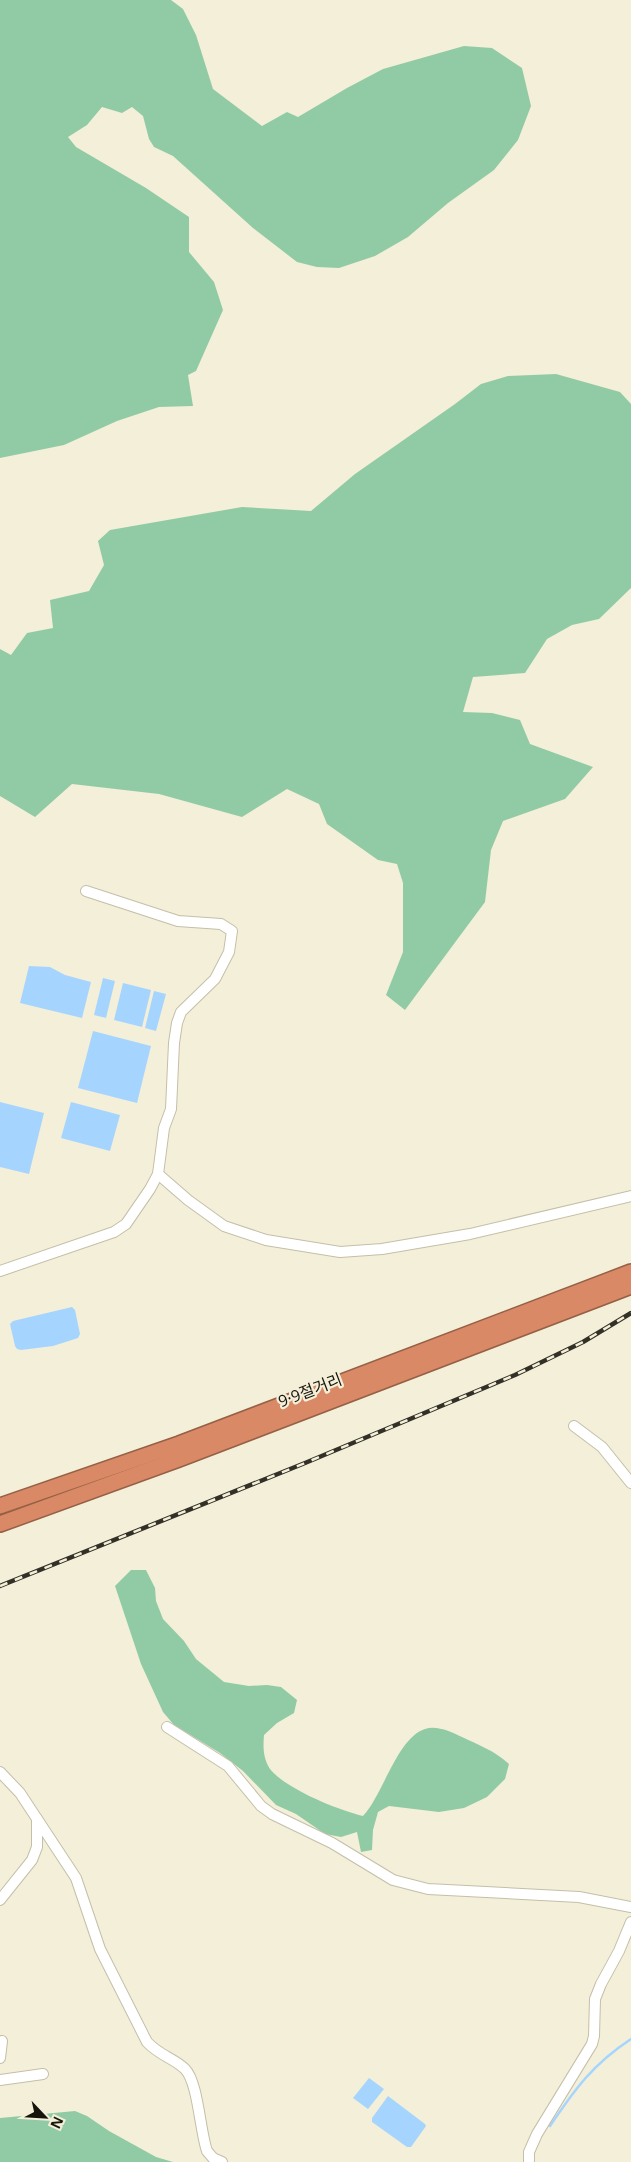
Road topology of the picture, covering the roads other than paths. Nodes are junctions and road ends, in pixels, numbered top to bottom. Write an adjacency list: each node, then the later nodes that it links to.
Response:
1 (86, 891): 2 (street)
2 (158, 1174): 3 (street); 4 (street)
3 (631, 1196)
4 (0, 1271)
5 (631, 1272): 9 (highway, 9·9절거리)
6 (631, 1286): 10 (highway, 9·9절거리)
7 (574, 1426): 8 (street)
8 (631, 1483)
9 (0, 1506)
10 (0, 1524)
11 (167, 1727): 15 (street)
12 (0, 1772): 13 (street)
13 (37, 1819): 14 (street); 22 (street)
14 (0, 1900)
15 (631, 1907)
16 (631, 1922): 21 (street)
17 (2, 2041): 18 (street)
18 (0, 2058)
19 (42, 2074): 20 (street)
20 (0, 2080)
21 (529, 2157): 23 (street)
22 (222, 2162)
23 (520, 2162)

